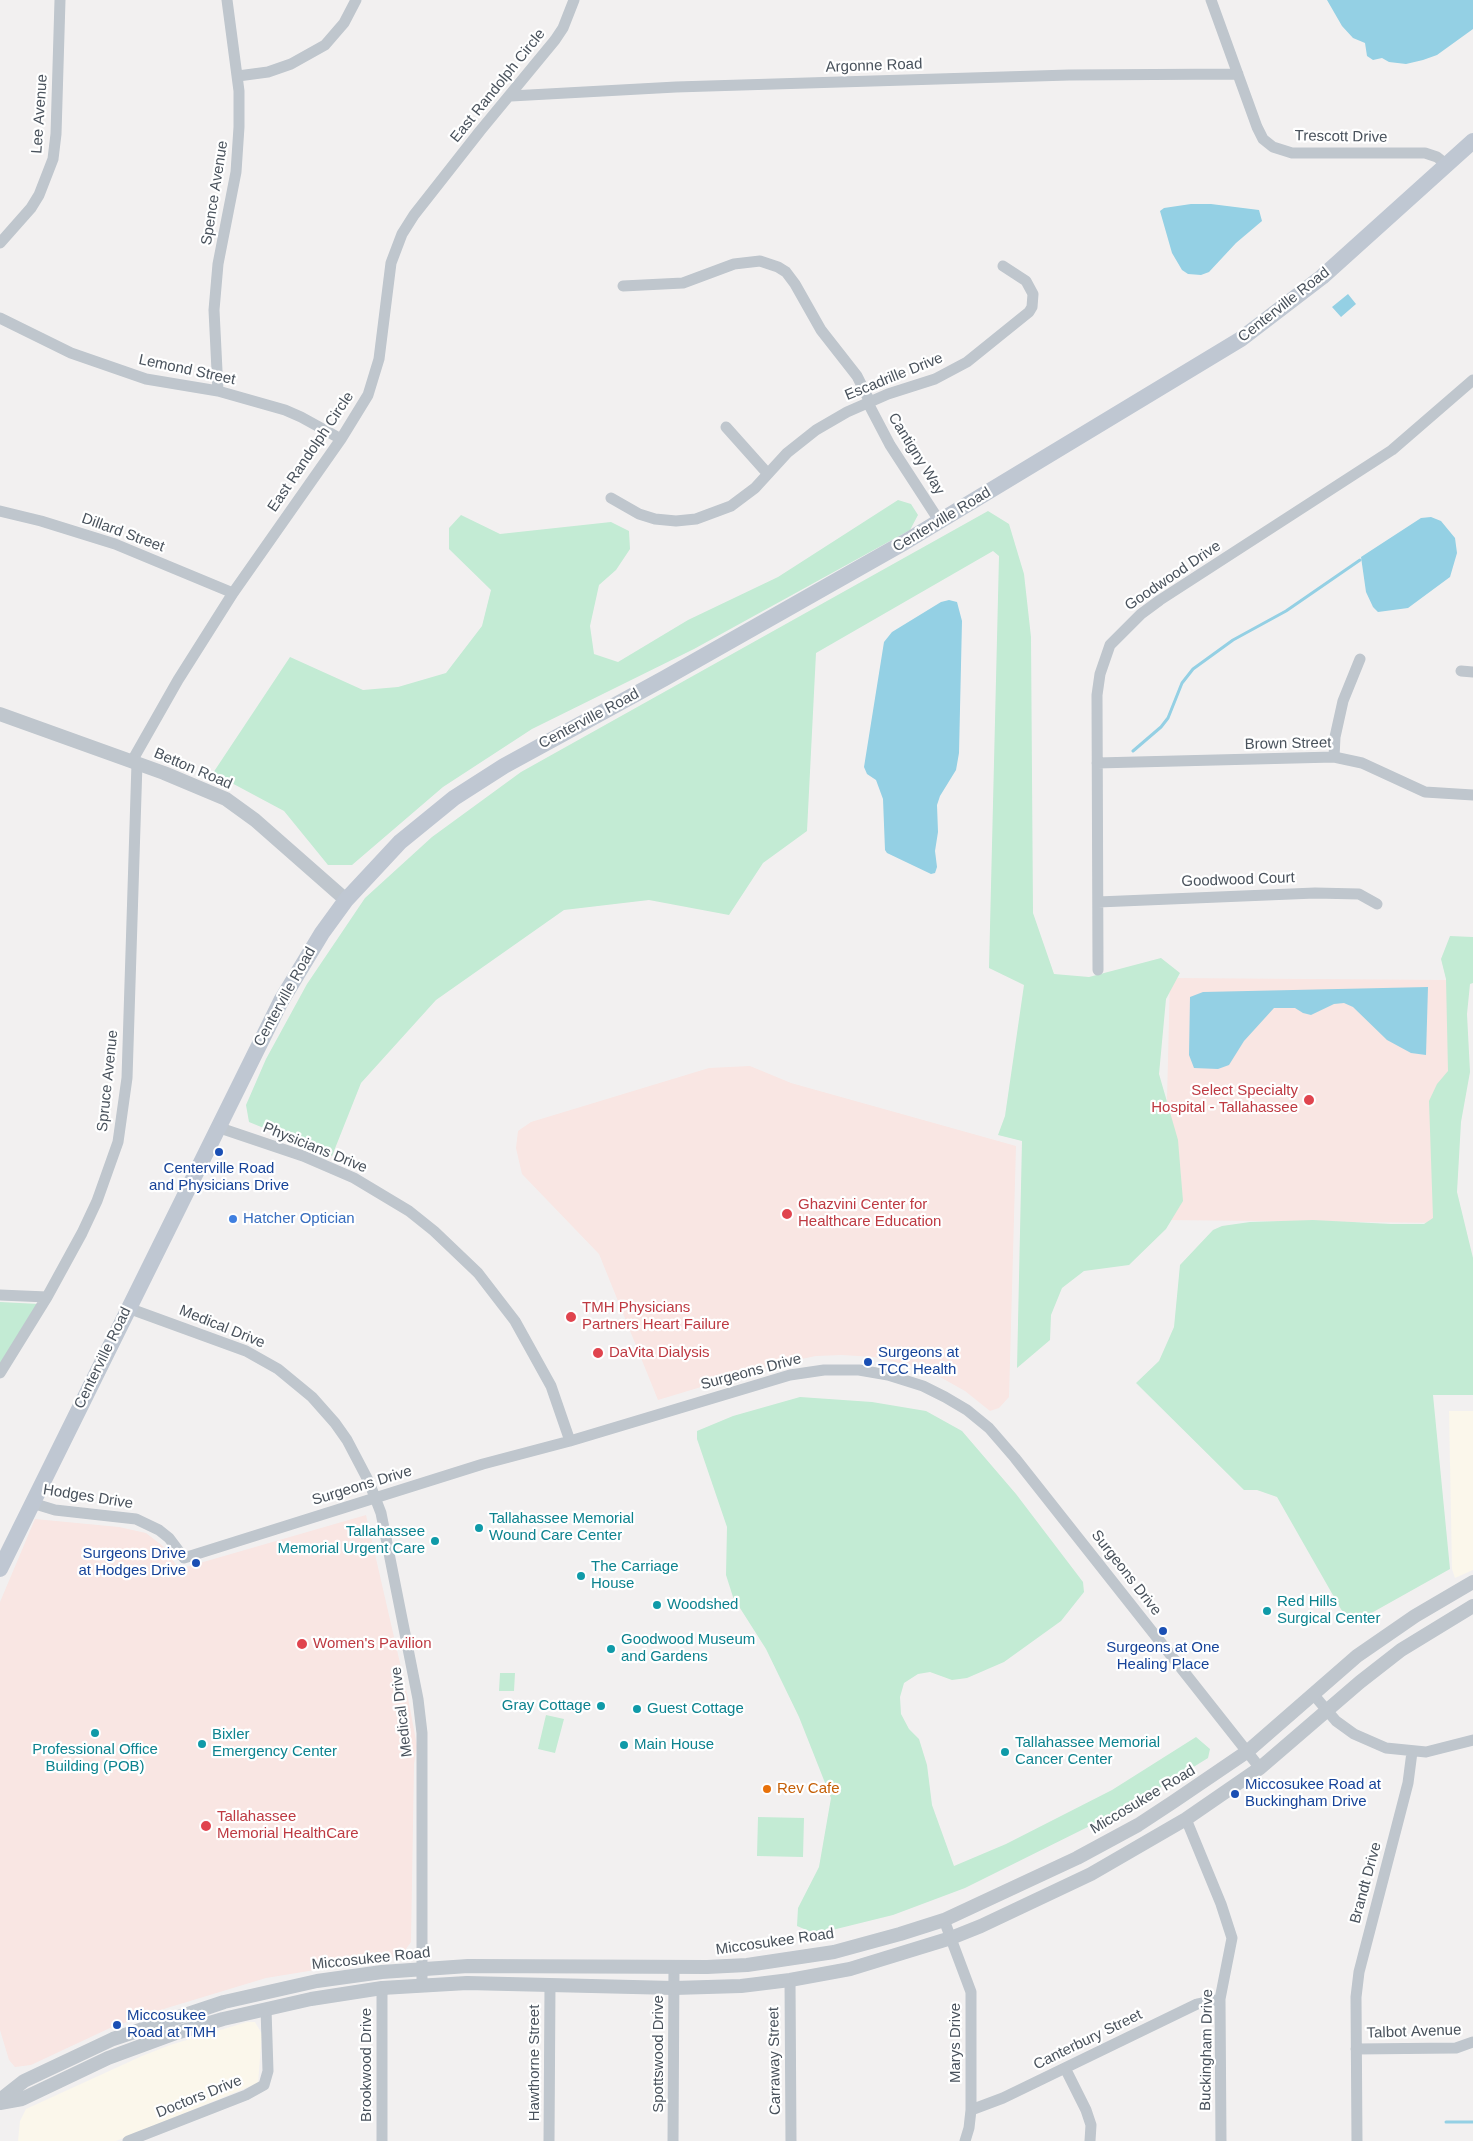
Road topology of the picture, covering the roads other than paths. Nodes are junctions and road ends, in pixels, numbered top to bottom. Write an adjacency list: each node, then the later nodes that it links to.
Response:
1 (60, 0): 11 (street, Lee Avenue)
2 (228, 0): 7 (street, Spence Avenue)
3 (356, 0): 7 (street)
4 (574, 0): 8 (street, East Randolph Circle)
5 (1211, 0): 6 (street, Trescott Drive)
6 (1238, 74): 8 (street, Argonne Road); 10 (street, Trescott Drive)
7 (238, 76): 16 (street, Spence Avenue)
8 (510, 96): 19 (street, East Randolph Circle)
9 (1473, 141): 10 (main road, Centerville Road)
10 (1447, 165): 23 (main road, Centerville Road)
11 (0, 243)
12 (1002, 266): 17 (street, Escadrille Drive)
13 (623, 286): 17 (street, Cantigny Way)
14 (0, 318): 16 (street, Lemond Street)
15 (1473, 380): 29 (street, Goodwood Drive)
16 (218, 391): 19 (street, Lemond Street)
17 (869, 402): 20 (street, Escadrille Drive); 23 (street, Cantigny Way)
18 (726, 427): 20 (street)
19 (341, 439): 24 (street, East Randolph Circle)
20 (768, 474): 21 (street, Escadrille Drive)
21 (611, 498)
22 (0, 511): 24 (street, Dillard Street)
23 (940, 522): 31 (main road, Centerville Road)
24 (233, 592): 28 (street, East Randolph Circle)
25 (1360, 659): 27 (street)
26 (0, 714): 28 (street, Betton Road)
27 (1334, 758): 29 (street, Brown Street); 30 (street, Brown Street)
28 (135, 762): 31 (street, Betton Road); 37 (street, Spruce Avenue)
29 (1097, 763): 32 (street, Goodwood Drive)
30 (1473, 796)
31 (346, 900): 35 (main road, Centerville Road)
32 (1098, 902): 33 (street, Goodwood Court); 34 (street, Goodwood Drive)
33 (1377, 904)
34 (1098, 970)
35 (217, 1127): 38 (main road, Centerville Road); 40 (street, Physicians Drive)
36 (0, 1295): 37 (street)
37 (47, 1297): 39 (street, Spruce Avenue)
38 (128, 1308): 41 (street, Medical Drive); 42 (main road, Centerville Road)
39 (0, 1373)
40 (570, 1441): 41 (street, Surgeons Drive); 50 (street, Surgeons Drive)
41 (375, 1498): 43 (street, Surgeons Drive); 59 (street, Medical Drive)
42 (32, 1503): 43 (street, Hodges Drive); 44 (main road, Centerville Road)
43 (184, 1558)
44 (0, 1569)
45 (1473, 1582): 47 (street, Miccosukee Road)
46 (1473, 1606): 48 (street, Miccosukee Road)
47 (1313, 1694): 48 (street); 50 (street, Miccosukee Road)
48 (1327, 1710): 51 (street); 52 (street, Miccosukee Road)
49 (1473, 1740): 51 (street)
50 (1248, 1751): 52 (street, Surgeons Drive); 54 (street, Miccosukee Road)
51 (1412, 1752): 71 (street, Brandt Drive)
52 (1260, 1768): 53 (street, Miccosukee Road)
53 (1186, 1819): 55 (street, Miccosukee Road); 68 (street, Buckingham Drive)
54 (944, 1920): 55 (street, Marys Drive); 56 (street, Miccosukee Road)
55 (951, 1938): 61 (street, Miccosukee Road); 74 (street, Marys Drive)
56 (788, 1959): 58 (street, Miccosukee Road); 64 (street)
57 (620, 1967): 58 (street, Miccosukee Road); 59 (street, Miccosukee Road); 65 (street)
58 (674, 1967): 67 (street, Spottswood Drive)
59 (421, 1969): 60 (street, Miccosukee Road); 62 (street, Medical Drive)
60 (338, 1978): 69 (street); 73 (street, Miccosukee Road)
61 (790, 1980): 64 (street, Miccosukee Road); 79 (street, Carraway Street)
62 (422, 1985): 63 (street, Miccosukee Road); 66 (street, Miccosukee Road)
63 (550, 1985): 65 (street, Miccosukee Road); 77 (street, Hawthorne Street)
64 (748, 1985): 67 (street, Miccosukee Road)
65 (620, 1987): 67 (street, Miccosukee Road)
66 (382, 1988): 69 (street, Miccosukee Road); 76 (street, Brookwood Drive)
67 (674, 1988): 78 (street, Spottswood Drive)
68 (1220, 1999): 72 (street, Canterbury Street); 82 (street, Buckingham Drive)
69 (266, 2008): 73 (street, Miccosukee Road); 75 (street, Doctors Drive)
70 (1473, 2042): 71 (street, Talbot Avenue)
71 (1356, 2049): 83 (street, Brandt Drive)
72 (1065, 2068): 74 (street, Canterbury Street); 81 (street)
73 (0, 2102)
74 (970, 2110): 80 (street, Marys Drive)
75 (128, 2141)
76 (382, 2141)
77 (549, 2141)
78 (673, 2141)
79 (791, 2141)
80 (965, 2141)
81 (1090, 2141)
82 (1221, 2141)
83 (1357, 2141)

